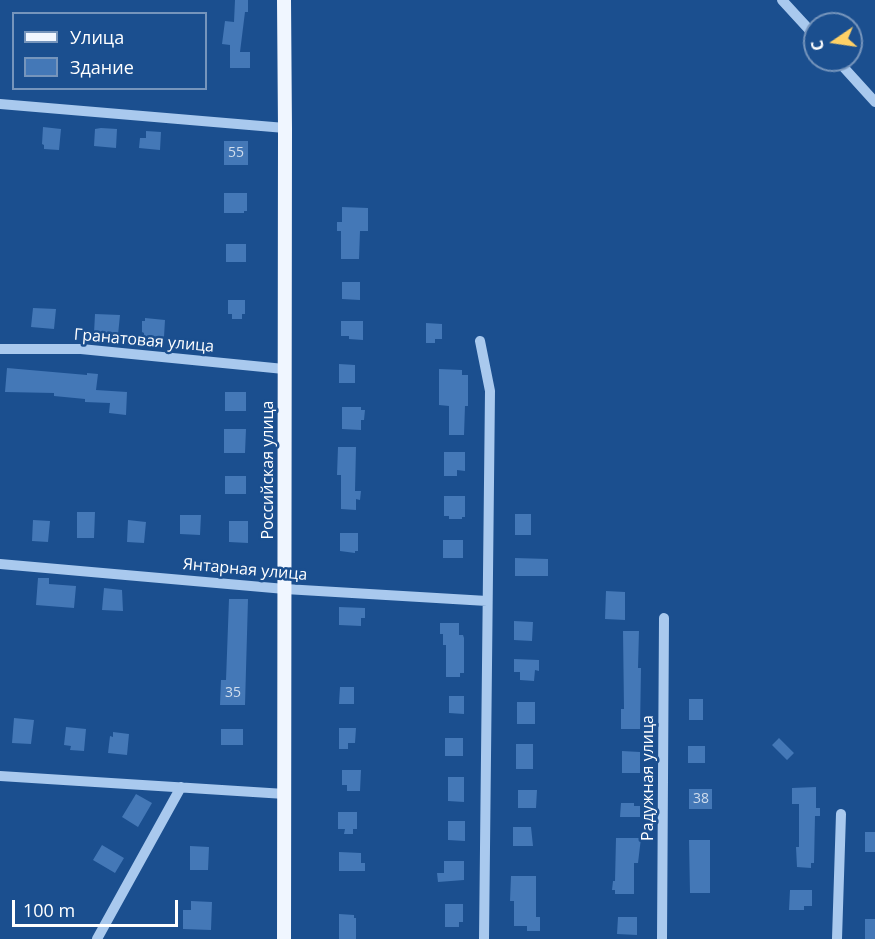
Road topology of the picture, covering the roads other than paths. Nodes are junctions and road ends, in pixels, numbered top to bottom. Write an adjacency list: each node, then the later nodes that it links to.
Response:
1 (284, 0): 7 (main road, Российская улица)
2 (782, 0): 3 (street)
3 (803, 23)
4 (848, 72): 5 (street)
5 (875, 102)
6 (0, 104): 7 (street)
7 (285, 128): 10 (main road, Российская улица)
8 (480, 340): 13 (street)
9 (0, 349): 10 (street, Гранатовая улица)
10 (284, 369): 12 (main road, Российская улица)
11 (0, 564): 12 (street, Янтарная улица)
12 (285, 589): 13 (street, Янтарная улица); 17 (main road, Российская улица)
13 (487, 601): 21 (street)
14 (664, 618): 22 (street, Радужная улица)
15 (0, 776): 16 (street)
16 (181, 787): 17 (street); 19 (street)
17 (285, 795): 20 (main road, Российская улица)
18 (841, 814): 23 (street)
19 (98, 939)
20 (284, 939)
21 (484, 939)
22 (662, 939)
23 (837, 939)

